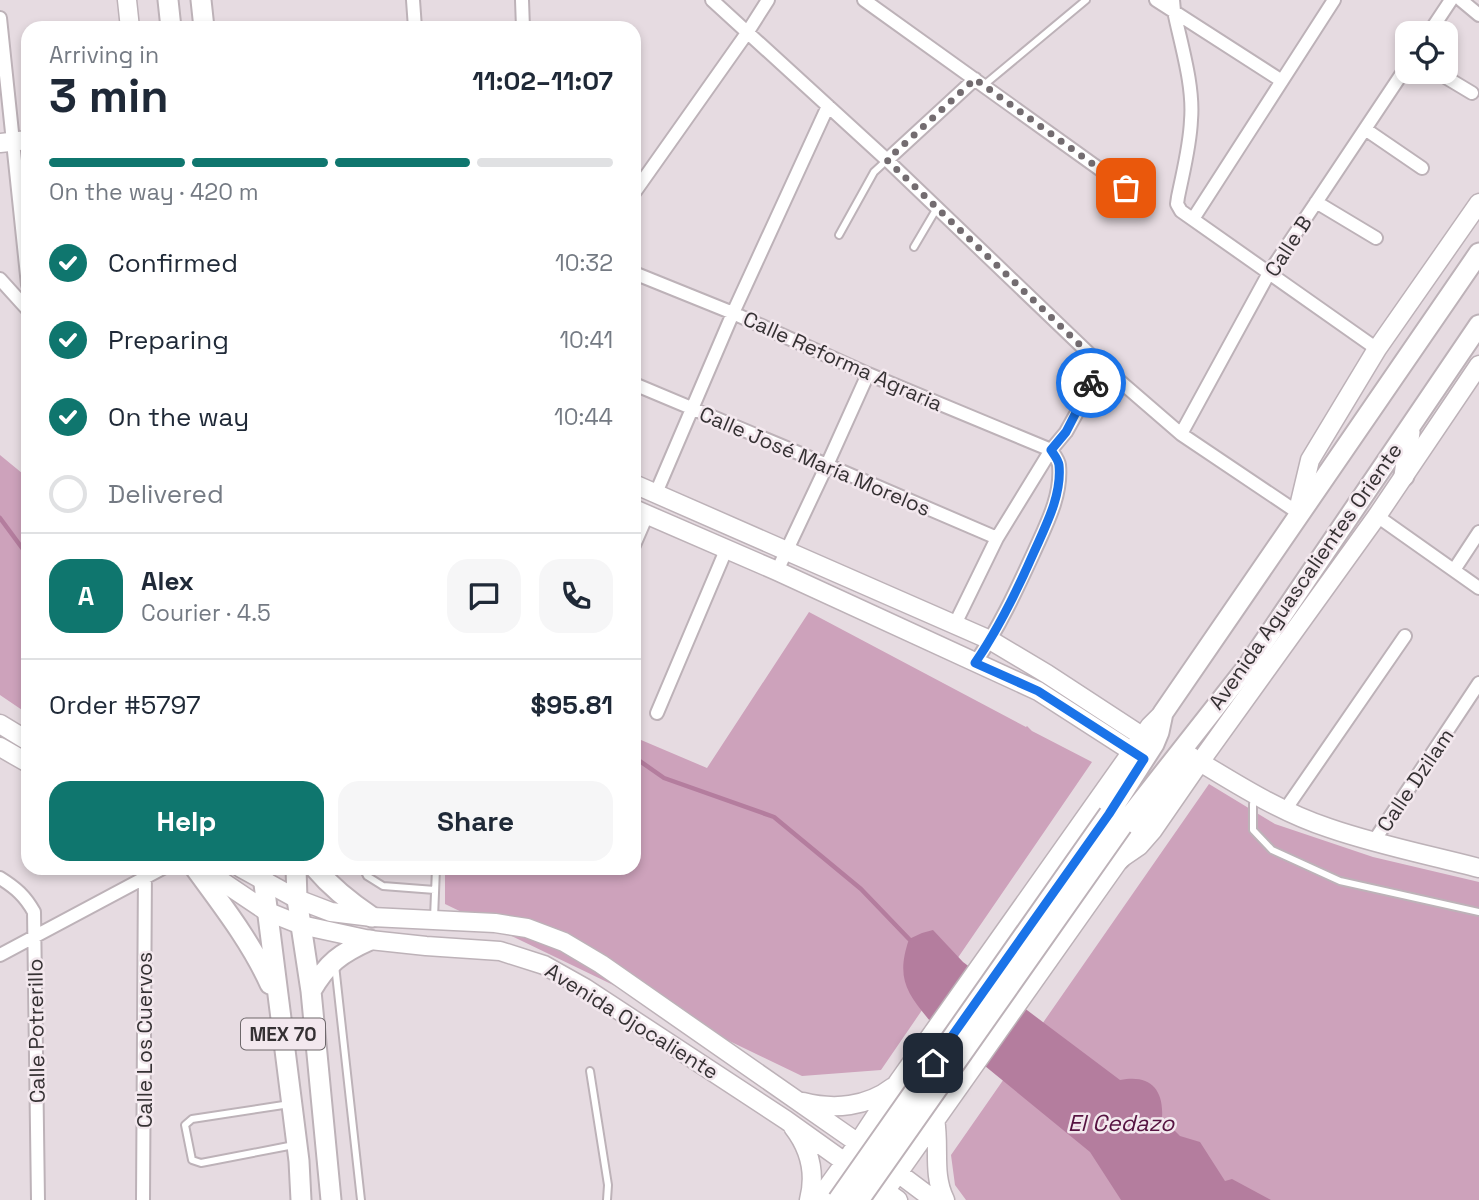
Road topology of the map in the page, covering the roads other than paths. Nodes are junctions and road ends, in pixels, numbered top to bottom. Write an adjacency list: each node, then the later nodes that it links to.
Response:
1 (127, 0): 17 (street)
2 (168, 0): 18 (main road)
3 (201, 0): 19 (main road)
4 (413, 0): 20 (street)
5 (522, 0): 21 (street)
6 (712, 0): 23 (street)
7 (768, 0): 23 (street)
8 (864, 0): 25 (street)
9 (1086, 0): 25 (lane)
10 (1156, 0): 14 (street)
11 (1334, 0): 24 (street)
12 (1451, 0): 22 (street)
13 (1461, 0): 15 (street)
14 (1173, 6): 24 (street); 40 (street)
15 (1479, 15)
16 (0, 18): 31 (street)
17 (129, 21)
18 (170, 21)
19 (203, 21)
20 (414, 21)
21 (523, 21)
22 (1437, 21)
23 (747, 33): 29 (street); 34 (street)
24 (1282, 81): 40 (street)
25 (979, 82): 32 (street); 35 (street)
26 (1395, 84): 30 (street, Calle B)
27 (1457, 84): 28 (street)
28 (1472, 93)
29 (828, 106): 32 (street); 49 (street)
30 (1365, 129): 33 (street); 36 (street, Calle B)
31 (13, 141): 39 (street)
32 (887, 160): 38 (street); 41 (lane)
33 (1422, 168)
34 (641, 183)
35 (1126, 188)
36 (1316, 202): 42 (street); 45 (street, Calle B)
37 (1479, 203): 51 (street, Avenida Aguascalientes Oriente)
38 (937, 208): 43 (lane); 52 (street)
39 (21, 218)
40 (1192, 219): 45 (street)
41 (839, 235)
42 (1376, 238)
43 (914, 247)
44 (1479, 253): 65 (main road, Avenida Aguascalientes Oriente)
45 (1269, 273): 51 (street); 58 (street, Calle B)
46 (641, 276): 49 (street, Calle Reforma Agraria)
47 (0, 279): 48 (street)
48 (21, 302)
49 (733, 313): 54 (street, Calle Reforma Agraria); 56 (street)
50 (1479, 326): 57 (main road, Avenida Aguascalientes Oriente)
51 (1377, 349): 65 (street, Avenida Aguascalientes Oriente)
52 (1100, 364): 58 (street); 59 (street)
53 (1479, 365): 61 (street, Avenida Aguascalientes Oriente)
54 (868, 373): 59 (street, Calle Reforma Agraria); 60 (street)
55 (641, 387): 56 (street, Calle José María Morelos)
56 (692, 409): 60 (street, Calle José María Morelos); 63 (street)
57 (1411, 425): 61 (main road); 78 (main road, Avenida Aguascalientes Oriente)
58 (1181, 434): 65 (street)
59 (1051, 450): 68 (street); 76 (street)
60 (827, 465): 68 (street, Calle José María Morelos); 70 (street)
61 (1404, 476): 66 (street, Avenida Aguascalientes Oriente)
62 (641, 487): 63 (street)
63 (656, 493): 70 (street)
64 (641, 512): 69 (street)
65 (1301, 512): 84 (main road, Avenida Aguascalientes Oriente)
66 (1377, 516): 71 (street); 86 (street, Avenida Aguascalientes Oriente)
67 (1479, 532): 71 (street)
68 (997, 538): 74 (street)
69 (726, 550): 72 (street); 80 (street)
70 (786, 551): 72 (street); 74 (street)
71 (1454, 570): 73 (street)
72 (777, 571): 77 (street)
73 (1479, 588)
74 (955, 624): 76 (street)
75 (1405, 636): 88 (street)
76 (990, 640): 77 (street); 84 (street)
77 (975, 663): 84 (street)
78 (1247, 667): 89 (main road, Avenida Aguascalientes Oriente); 91 (main road)
79 (1479, 683): 90 (street, Calle Dzilam)
80 (657, 713)
81 (0, 724): 82 (street)
82 (21, 737)
83 (0, 747): 85 (street)
84 (1143, 748): 89 (main road, Avenida Aguascalientes Oriente); 117 (street, Avenida Aguascalientes Oriente)
85 (21, 759)
86 (1200, 762): 87 (street); 91 (street, Avenida Aguascalientes Oriente)
87 (1255, 795): 88 (street); 106 (lane)
88 (1285, 810): 90 (street)
89 (1115, 820): 136 (main road, Avenida Aguascalientes Oriente, bridge); 137 (main road, Avenida Aguascalientes Oriente, bridge)
90 (1374, 841): 92 (street)
91 (1120, 859): 119 (street, Avenida Aguascalientes Oriente)
92 (1479, 868)
93 (143, 875): 110 (street)
94 (145, 875): 129 (street, Calle Los Cuervos)
95 (200, 875): 115 (main road)
96 (213, 875): 105 (street, Avenida Ojocaliente)
97 (262, 875): 104 (street, Avenida Ojocaliente); 105 (main road, MEX 70)
98 (296, 875): 104 (main road, MEX 70)
99 (322, 875): 107 (main road)
100 (366, 875): 103 (lane)
101 (436, 875): 103 (lane)
102 (0, 878): 110 (street, Calle Potrerillo)
103 (435, 890): 108 (lane)
104 (297, 900): 107 (street, Avenida Ojocaliente); 109 (main road, MEX 70)
105 (267, 911): 109 (street, Avenida Ojocaliente); 115 (main road, MEX 70)
106 (1479, 912)
107 (372, 917): 108 (street, Avenida Ojocaliente)
108 (434, 920): 118 (street, Avenida Ojocaliente)
109 (301, 925): 111 (street, Avenida Ojocaliente); 114 (main road, MEX 70)
110 (35, 936): 112 (street); 128 (street, Calle Potrerillo)
111 (370, 940): 113 (main road); 122 (street, Avenida Ojocaliente)
112 (0, 954)
113 (334, 960): 114 (main road); 132 (lane)
114 (311, 991): 131 (main road, MEX 70)
115 (280, 1008): 120 (main road, MEX 70)
116 (590, 1071): 133 (lane)
117 (903, 1076): 118 (street); 119 (street); 123 (street, Avenida Aguascalientes Oriente)
118 (792, 1098): 123 (street, Avenida Ojocaliente)
119 (947, 1102): 121 (street, Avenida Aguascalientes Oriente)
120 (292, 1104): 124 (main road, MEX 70); 124 (lane)
121 (935, 1119): 126 (street, Avenida Aguascalientes Oriente); 139 (street)
122 (786, 1120): 125 (street, Avenida Ojocaliente); 134 (street)
123 (858, 1143): 125 (street, Avenida Aguascalientes Oriente); 126 (street, Avenida Ojocaliente)
124 (297, 1144): 130 (main road, MEX 70)
125 (846, 1161): 127 (street, Avenida Ojocaliente); 135 (street, Avenida Aguascalientes Oriente)
126 (898, 1171): 127 (street, Avenida Aguascalientes Oriente); 138 (street, Avenida Ojocaliente)
127 (887, 1197)
128 (38, 1200)
129 (143, 1200)
130 (302, 1200)
131 (331, 1200)
132 (361, 1200)
133 (607, 1200)
134 (809, 1200)
135 (821, 1200)
136 (838, 1200)
137 (859, 1200)
138 (934, 1200)
139 (946, 1200)

